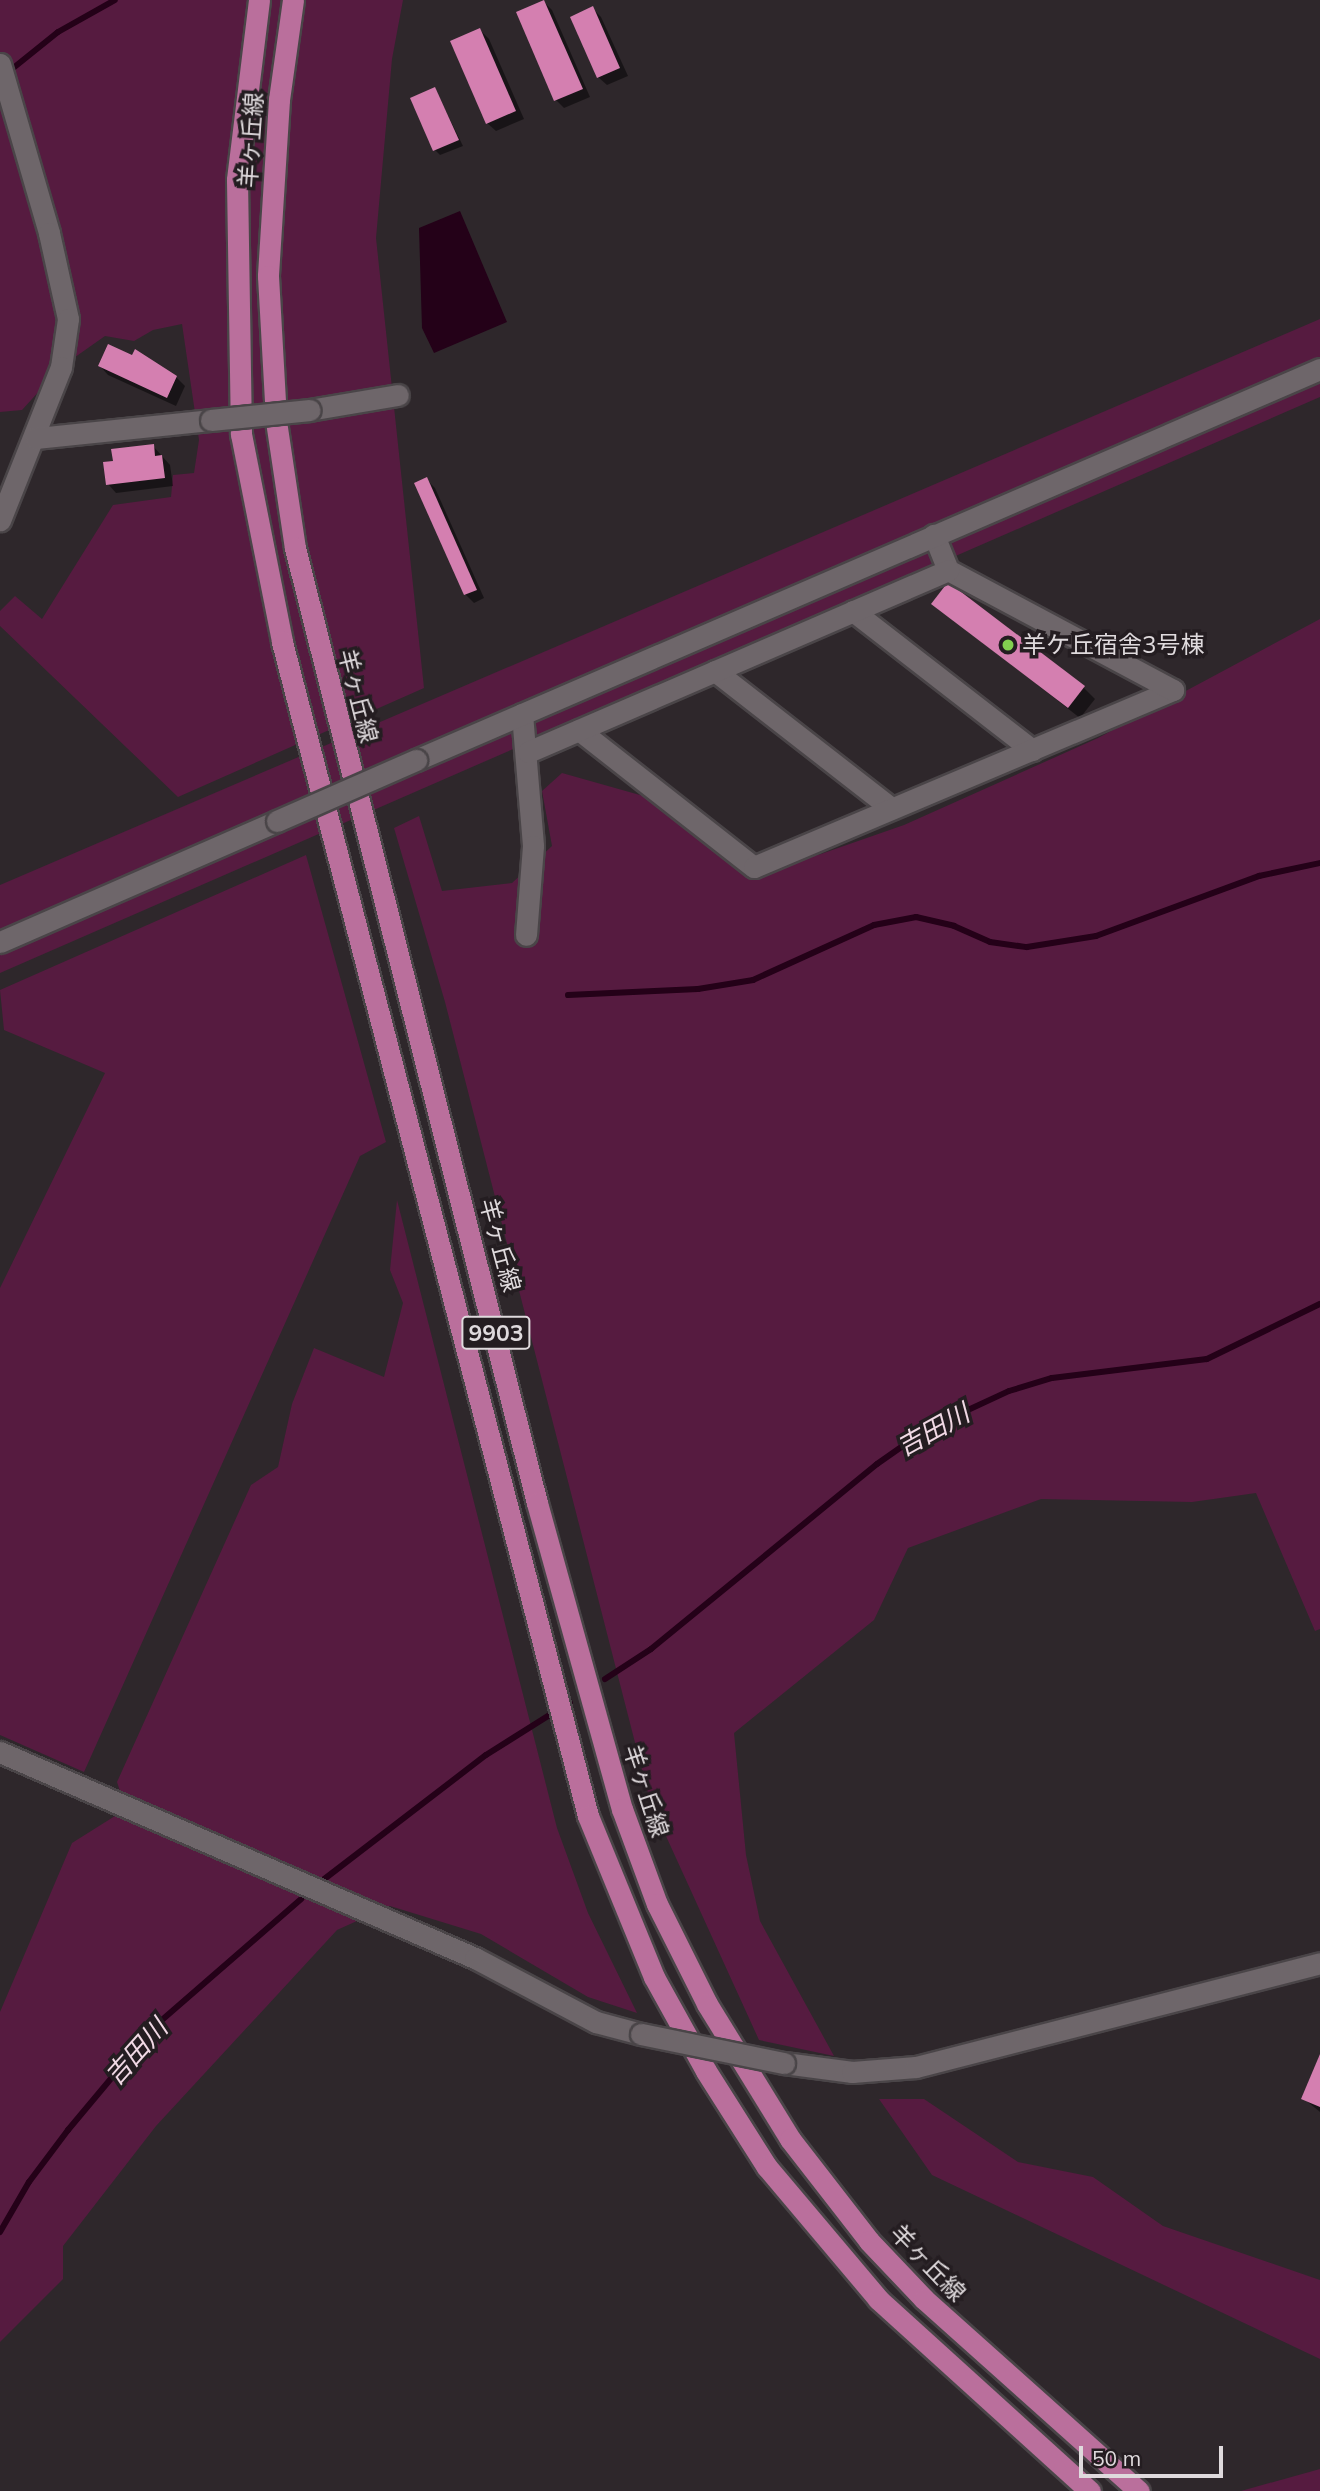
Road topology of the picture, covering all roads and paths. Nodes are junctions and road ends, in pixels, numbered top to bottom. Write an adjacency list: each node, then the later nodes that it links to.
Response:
1 (259, 0): 21 (main road, 羊ヶ丘線 / 9903)
2 (293, 0): 22 (main road, 羊ヶ丘線 / 9903)
3 (0, 64): 6 (lane)
4 (1320, 369): 8 (lane)
5 (398, 395): 6 (lane, bridge)
6 (36, 438): 7 (lane)
7 (0, 520)
8 (934, 535): 9 (lane); 12 (lane)
9 (948, 570): 11 (lane); 14 (lane)
10 (853, 611): 14 (lane)
11 (715, 671): 13 (lane); 16 (lane)
12 (522, 714): 15 (lane); 18 (lane, bridge)
13 (579, 730): 15 (lane); 16 (lane)
14 (1032, 750): 16 (lane)
15 (528, 752): 17 (lane)
16 (892, 809)
17 (526, 935)
18 (0, 942)
19 (0, 1752): 20 (lane, bridge)
20 (1320, 1962)
21 (1090, 2491)
22 (1139, 2491)

